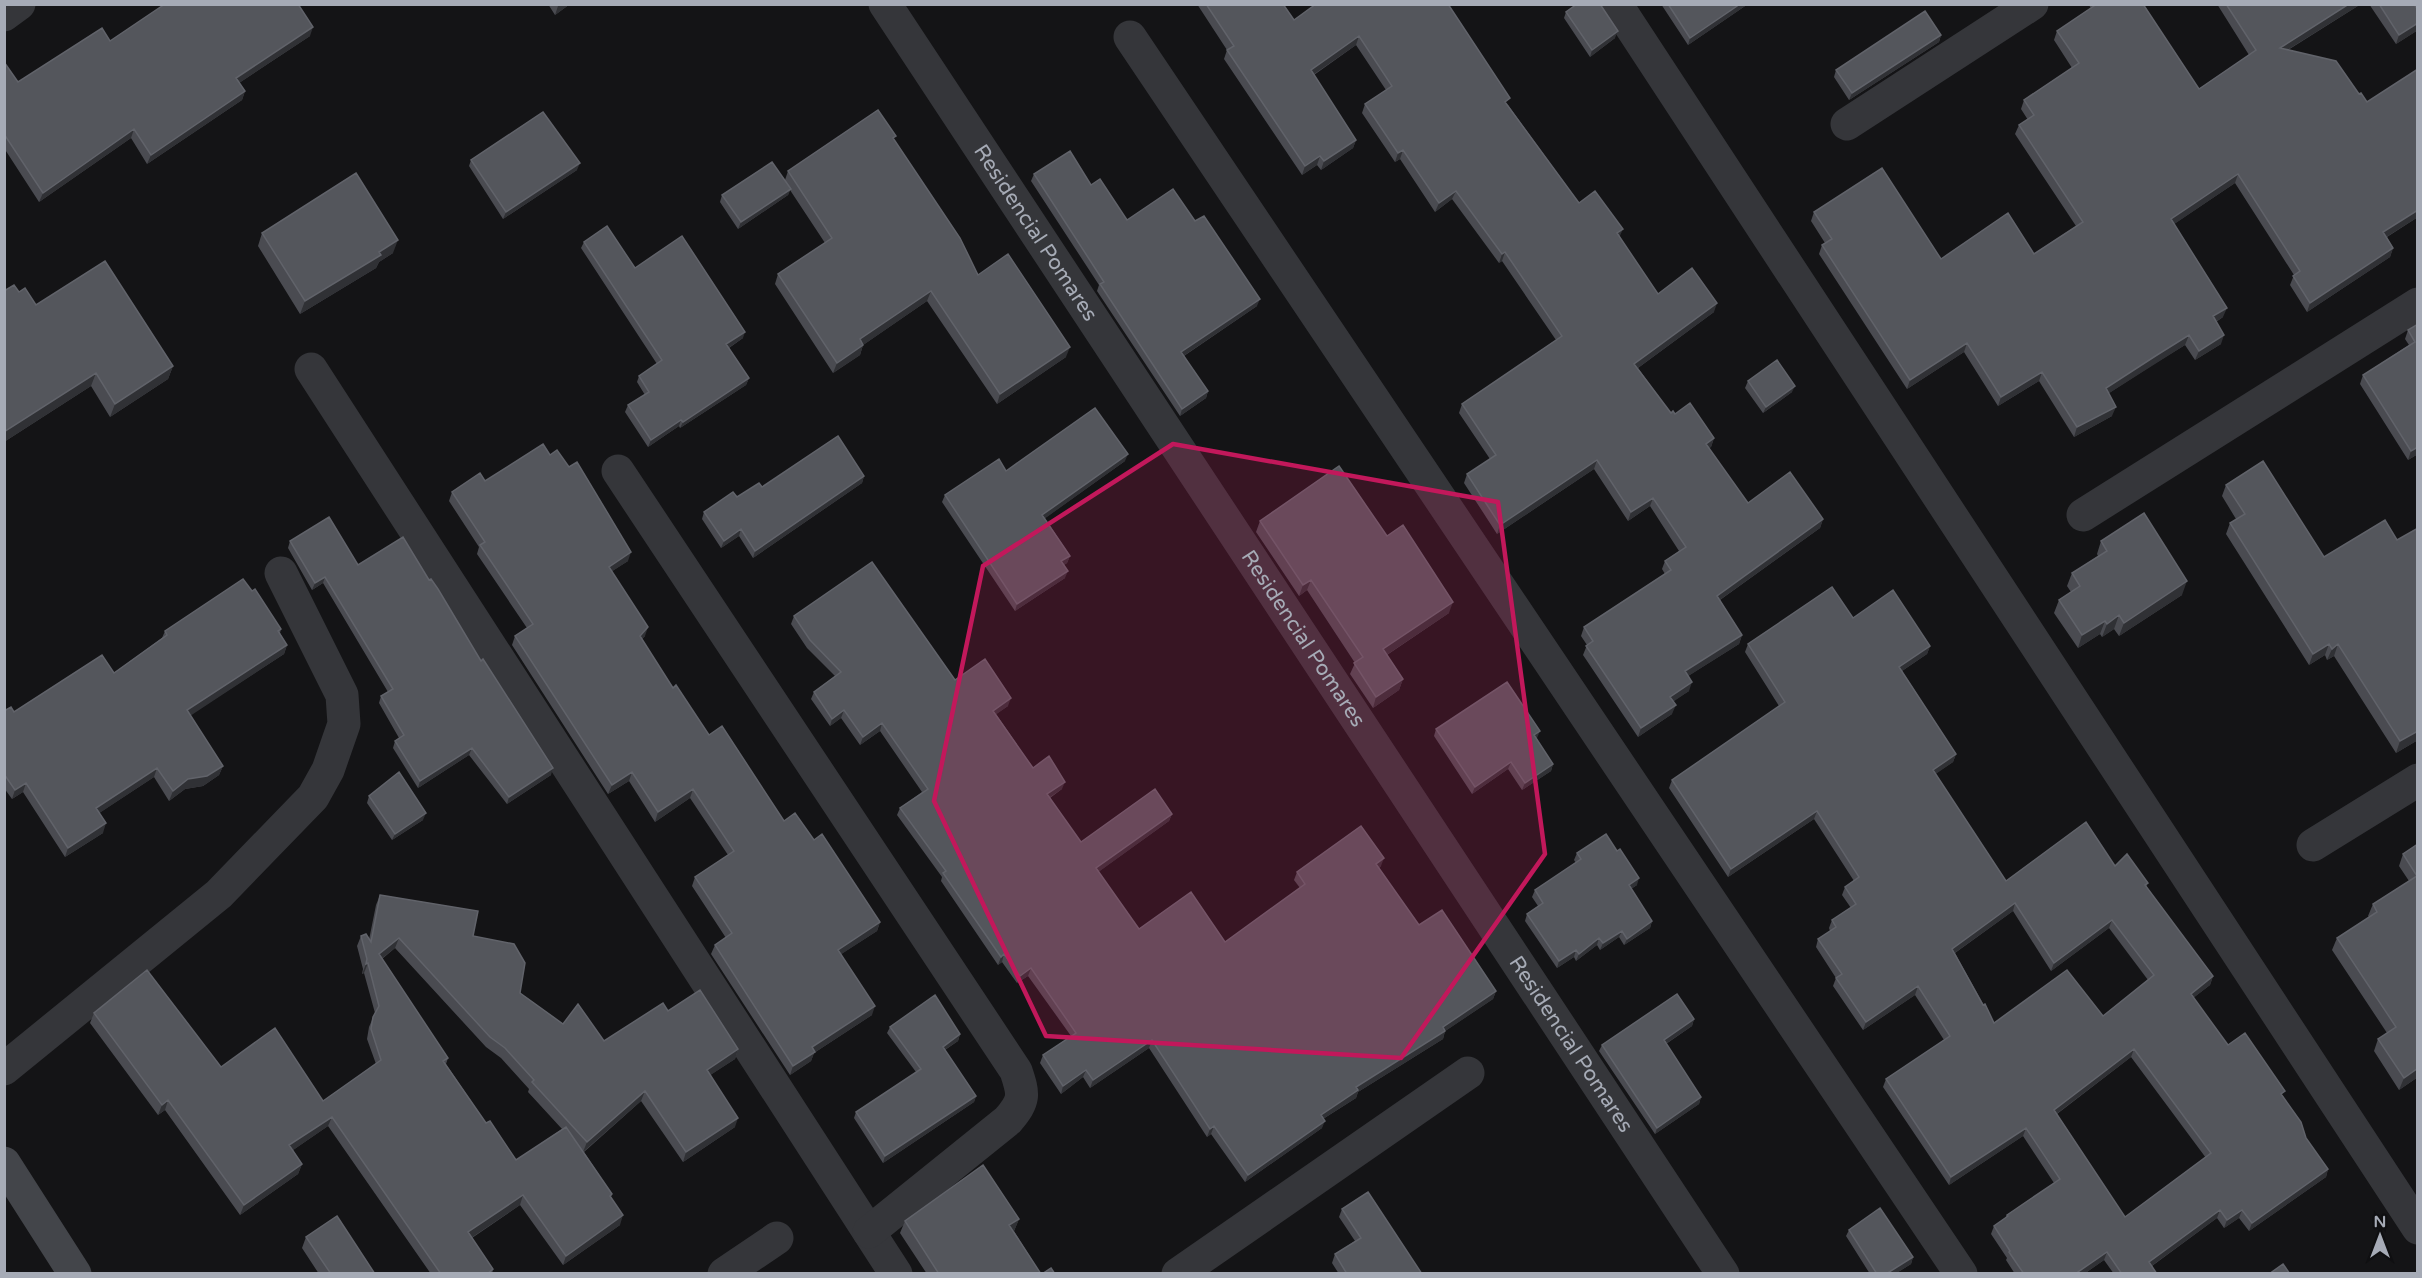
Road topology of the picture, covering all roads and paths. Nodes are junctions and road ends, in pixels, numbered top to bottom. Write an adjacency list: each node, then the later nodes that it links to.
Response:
1 (19, 4): 5 (street)
2 (885, 4): 25 (street, Residencial Pomares)
3 (1616, 4): 18 (street)
4 (2032, 4): 7 (street)
5 (4, 15)
6 (1130, 37): 26 (street)
7 (1847, 124)
8 (2418, 303): 11 (street)
9 (311, 369): 19 (street)
10 (618, 471): 19 (street)
11 (2083, 515)
12 (281, 573): 15 (street)
13 (2418, 780): 14 (street)
14 (2313, 845)
15 (4, 1070)
16 (1468, 1073): 24 (street)
17 (4, 1163): 21 (street)
18 (2418, 1228)
19 (869, 1232): 23 (street)
20 (777, 1238): 22 (street)
21 (75, 1274)
22 (724, 1274)
23 (896, 1274)
24 (1178, 1274)
25 (1723, 1274)
26 (1961, 1274)

